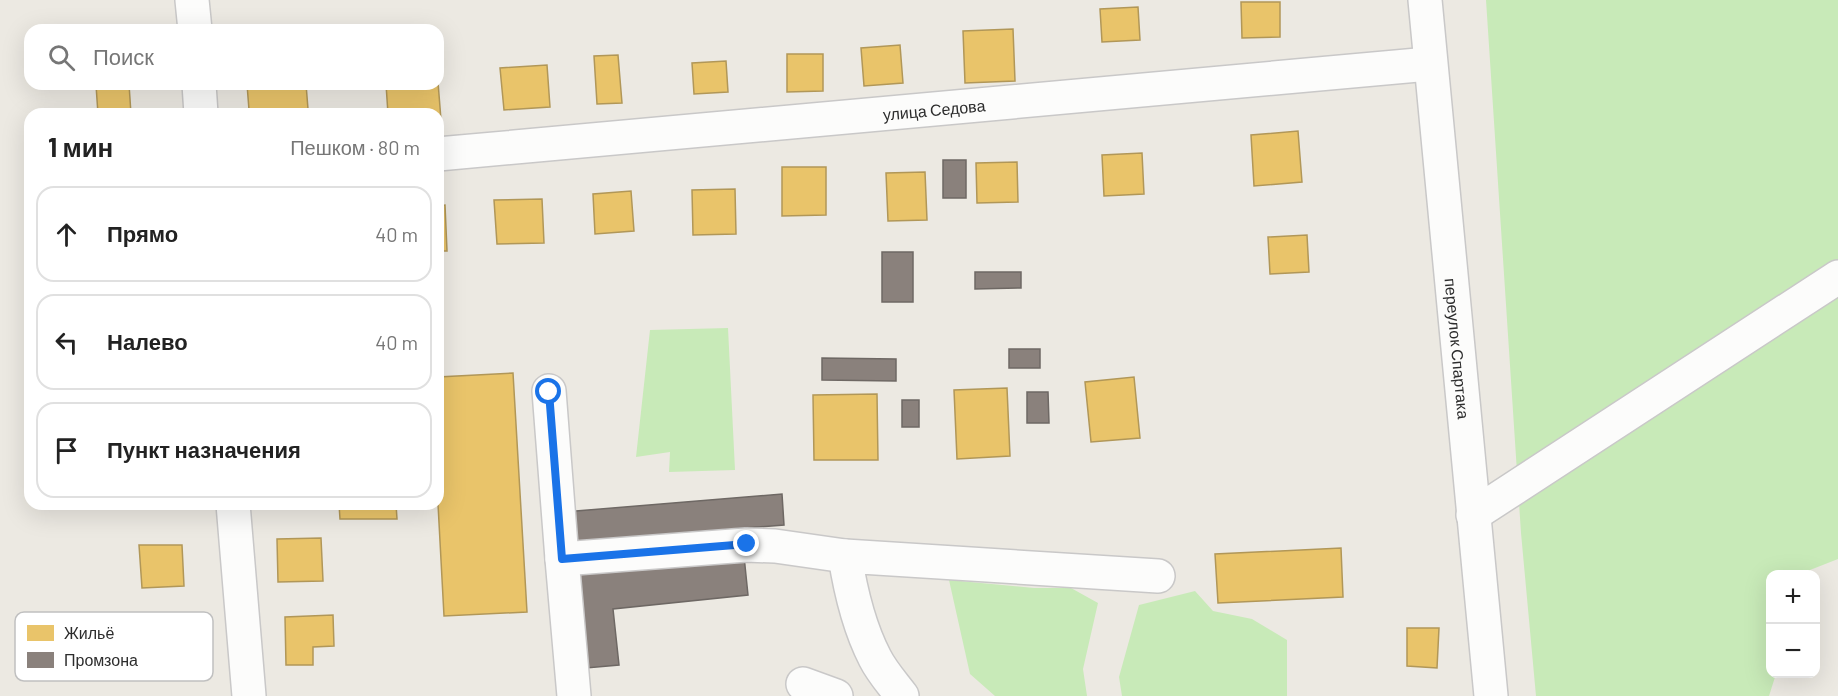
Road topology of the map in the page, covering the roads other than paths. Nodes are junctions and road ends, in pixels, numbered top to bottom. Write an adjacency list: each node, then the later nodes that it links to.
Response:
1 (192, 0): 3 (street)
2 (1425, 0): 4 (street, переулок Спартака)
3 (194, 24)
4 (1429, 64): 7 (street, улица Седова); 11 (street, переулок Спартака)
5 (199, 90): 6 (street)
6 (201, 108)
7 (444, 153)
8 (1838, 277): 11 (street)
9 (549, 392): 13 (street)
10 (234, 510): 16 (street)
11 (1473, 515): 20 (street, переулок Спартака)
12 (845, 556): 13 (street); 14 (street); 19 (street)
13 (562, 559): 17 (street)
14 (1158, 576)
15 (803, 684): 18 (street)
16 (249, 696)
17 (574, 696)
18 (836, 696)
19 (902, 696)
20 (1491, 696)

